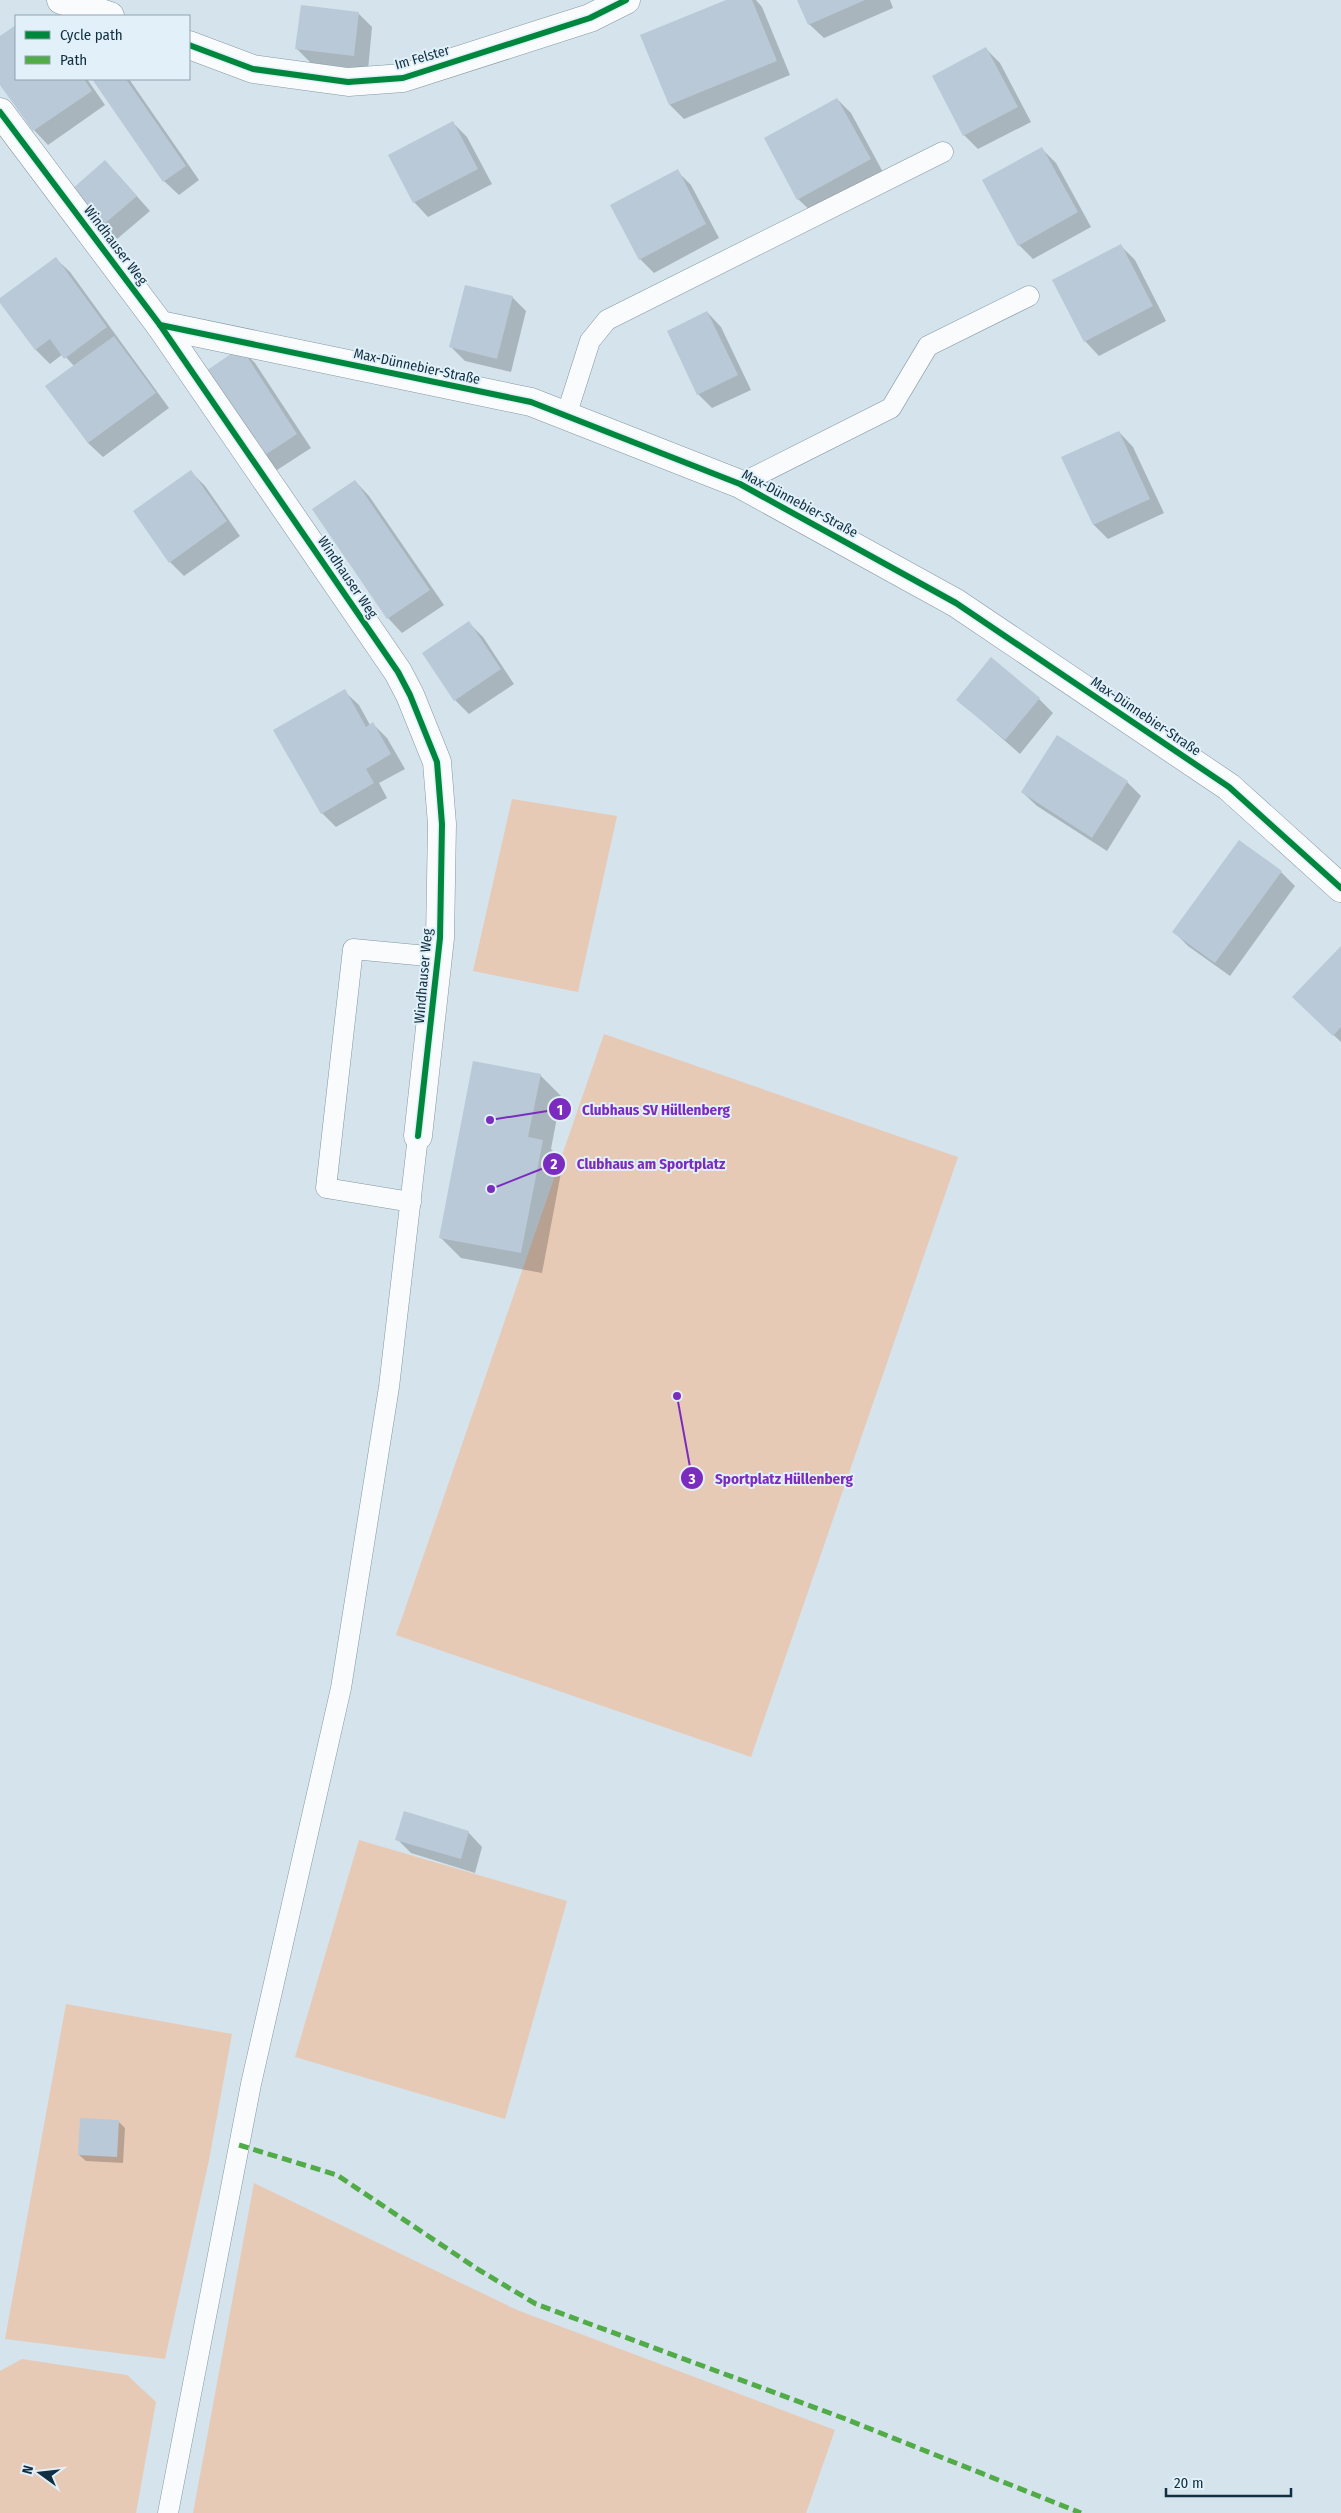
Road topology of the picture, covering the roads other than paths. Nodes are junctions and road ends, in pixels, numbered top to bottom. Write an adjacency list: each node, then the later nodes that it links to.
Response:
1 (61, 0): 3 (street)
2 (626, 0): 4 (street, Im Felster)
3 (107, 15)
4 (190, 44)
5 (0, 112): 8 (street, Windhauser Weg)
6 (943, 152): 9 (lane)
7 (1028, 296): 10 (lane)
8 (160, 325): 9 (street, Max-Dünnebier-Straße); 12 (street, Windhauser Weg)
9 (566, 416): 10 (street, Max-Dünnebier-Straße)
10 (740, 484): 11 (street, Max-Dünnebier-Straße)
11 (1341, 888)
12 (438, 957): 13 (street, Windhauser Weg); 14 (lane)
13 (418, 1136): 14 (lane)
14 (411, 1202): 15 (lane)
15 (168, 2513)

